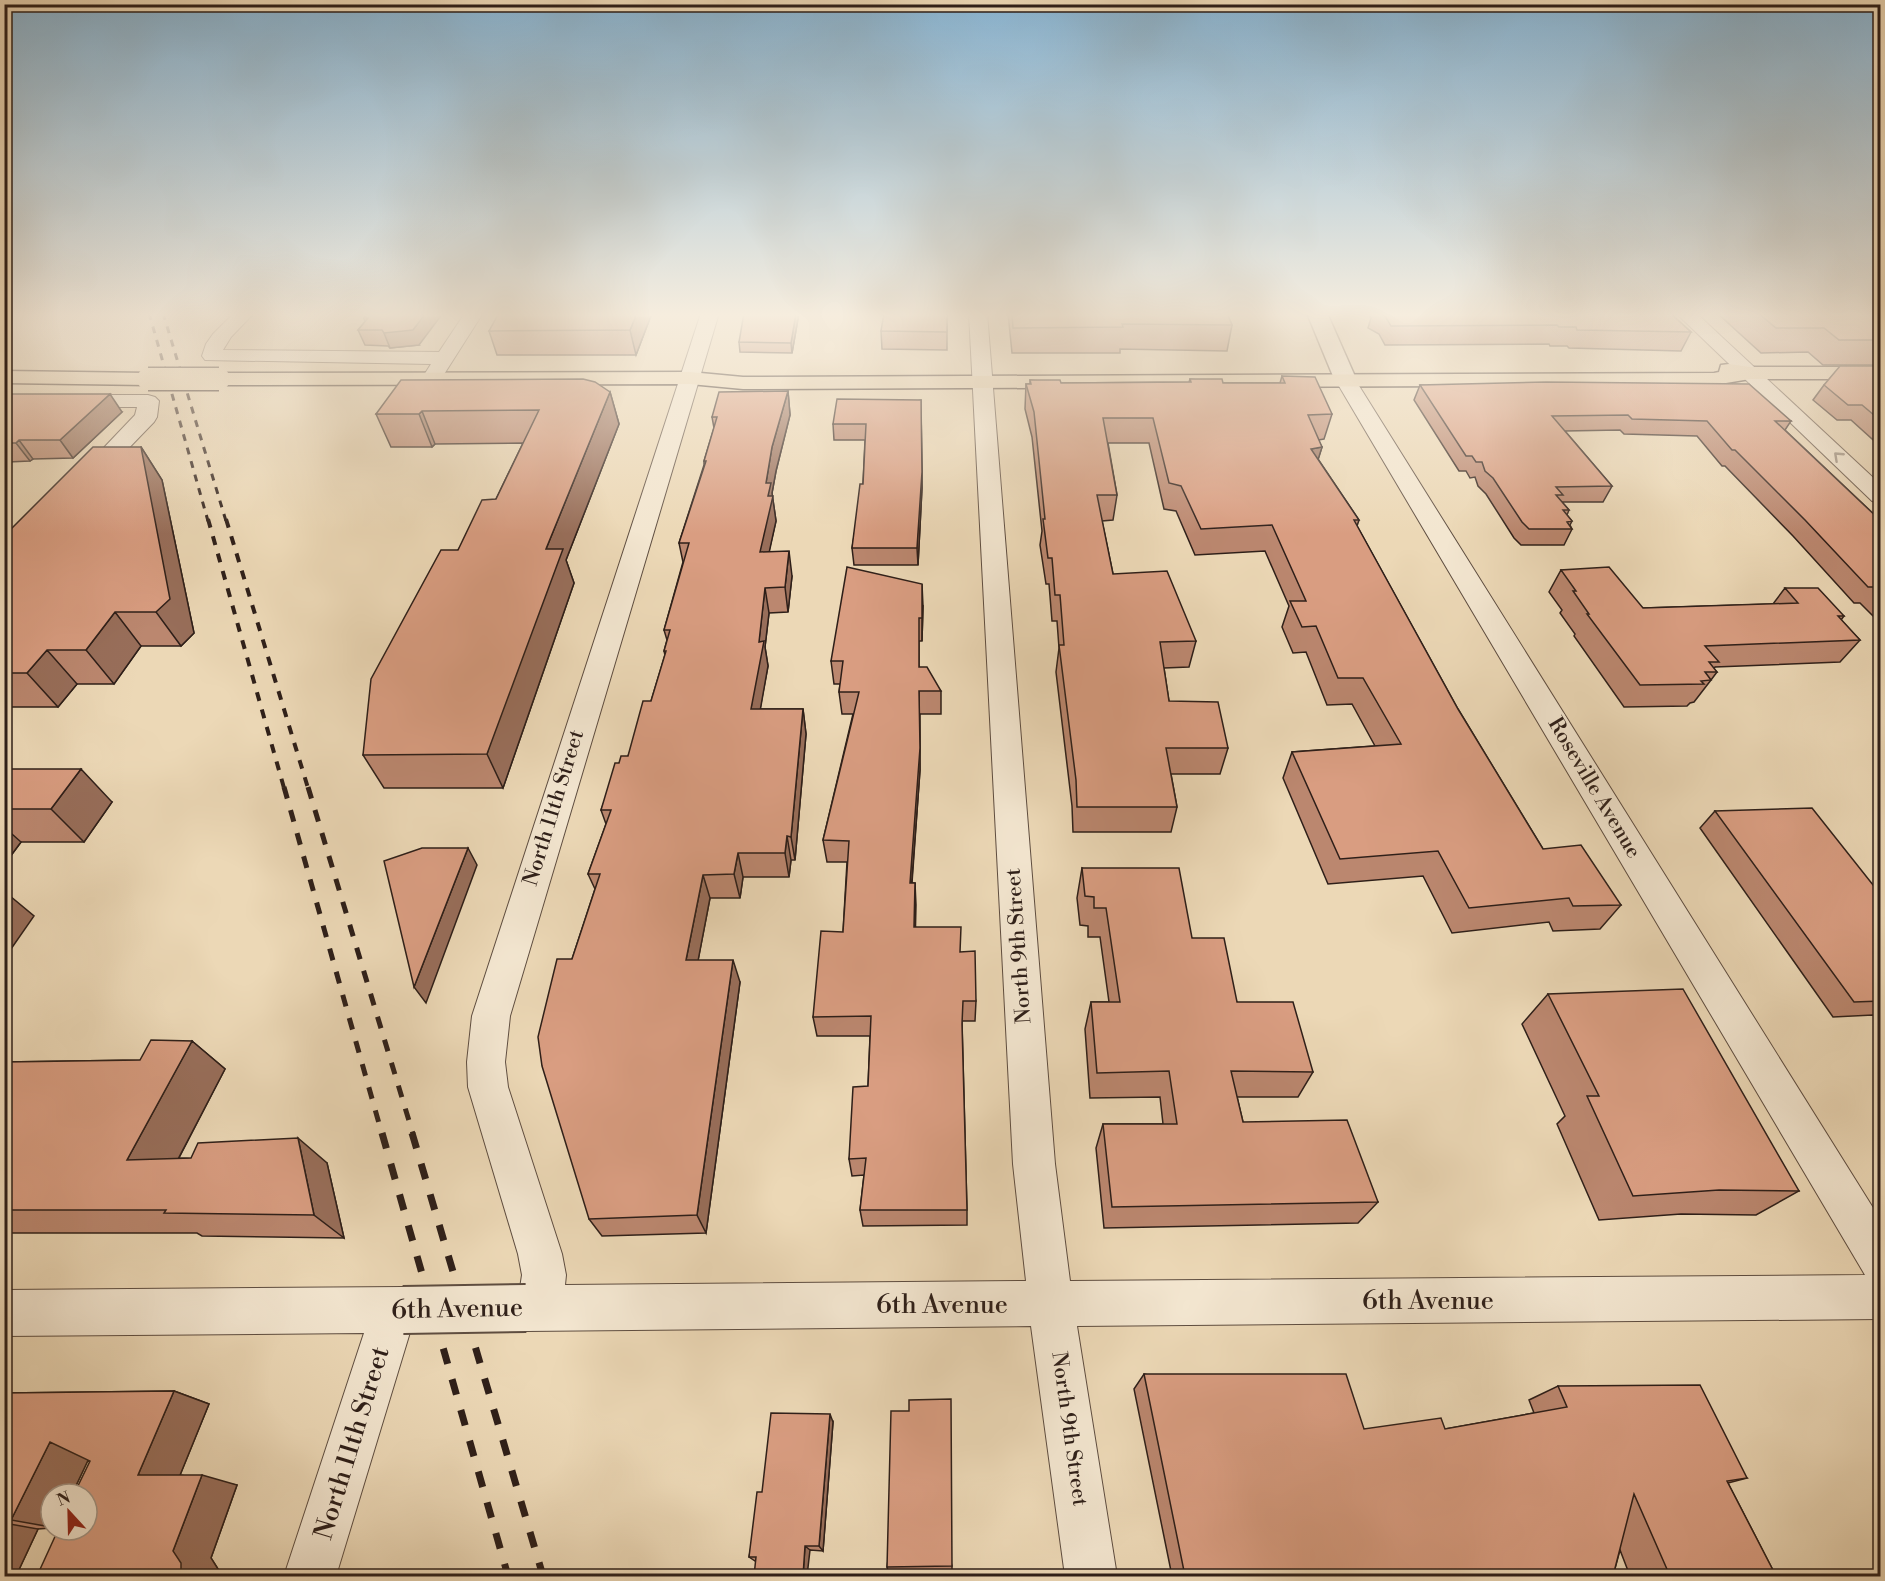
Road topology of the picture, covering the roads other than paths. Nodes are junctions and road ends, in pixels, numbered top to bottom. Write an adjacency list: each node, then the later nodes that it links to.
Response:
1 (112, 387): 7 (main road)
2 (169, 387): 7 (main road, bridge)
3 (687, 387): 14 (street, North 11th Street)
4 (983, 387): 13 (street, North 9th Street)
5 (1350, 387): 11 (street, Roseville Avenue)
6 (1765, 387): 10 (street, one-way to 6)
7 (148, 390): 8 (street); 9 (street)
8 (4, 401)
9 (71, 494)
10 (1881, 496)
11 (1881, 1259)
12 (1881, 1297): 13 (street, 6th Avenue)
13 (1051, 1304): 14 (street, 6th Avenue); 18 (street, North 9th Street)
14 (534, 1308): 15 (street, 6th Avenue, bridge)
15 (398, 1310): 16 (street, 6th Avenue); 17 (street, North 11th Street)
16 (4, 1313)
17 (310, 1576)
18 (1091, 1576)

